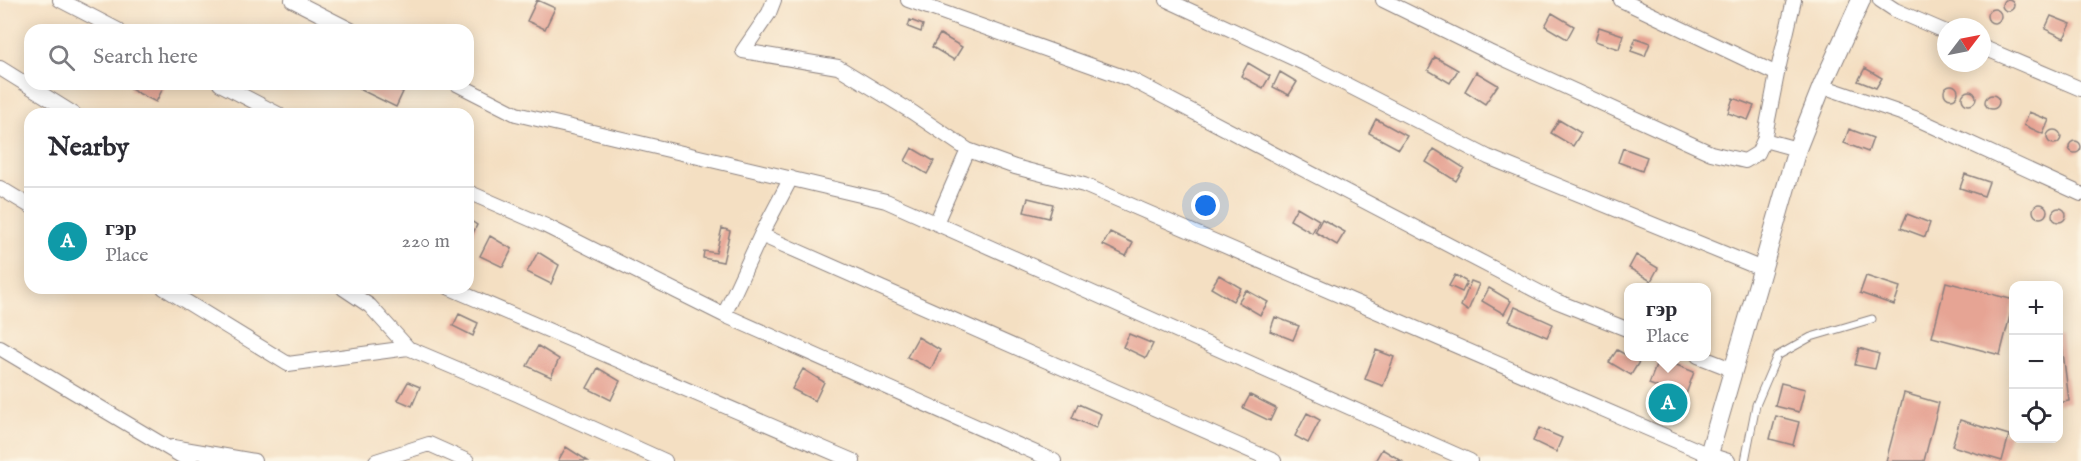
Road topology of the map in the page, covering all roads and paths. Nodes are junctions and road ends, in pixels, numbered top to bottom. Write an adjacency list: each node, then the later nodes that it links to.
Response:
1 (60, 0): 11 (street)
2 (292, 0): 12 (street)
3 (774, 0): 27 (street)
4 (908, 0): 41 (street)
5 (1167, 0): 35 (street)
6 (1383, 0): 25 (street)
7 (1621, 0): 16 (street)
8 (1794, 0): 16 (street)
9 (1861, 0): 18 (street)
10 (1880, 0): 13 (street)
11 (106, 24)
12 (339, 24)
13 (1937, 28)
14 (1991, 51): 19 (street)
15 (0, 68): 17 (street)
16 (1777, 74): 25 (street)
17 (24, 83)
18 (1822, 86): 26 (street); 30 (street)
19 (2081, 89)
20 (35, 90): 23 (street)
21 (232, 90): 24 (street)
22 (469, 90): 28 (street)
23 (64, 108)
24 (266, 108)
25 (1764, 140): 26 (street)
26 (1797, 149): 35 (street)
27 (968, 150): 33 (street); 47 (street)
28 (791, 178): 33 (street); 34 (street)
29 (0, 188): 32 (street)
30 (2081, 194)
31 (474, 195): 39 (street)
32 (24, 202)
33 (936, 223): 56 (street)
34 (760, 235): 39 (street); 55 (street)
35 (1762, 268): 45 (street)
36 (174, 294): 43 (street)
37 (352, 294): 43 (street)
38 (464, 294): 53 (street)
39 (724, 315): 54 (street)
40 (1872, 319): 58 (lane)
41 (1624, 328)
42 (0, 348): 46 (street)
43 (408, 348): 52 (street)
44 (1709, 361): 45 (street)
45 (1734, 370): 47 (street)
46 (165, 446): 48 (street); 49 (street)
47 (1708, 458): 57 (street)
48 (190, 461)
49 (254, 461)
50 (376, 461): 51 (street)
51 (467, 461)
52 (665, 461)
53 (854, 461)
54 (1054, 461)
55 (1274, 461)
56 (1470, 461)
57 (1728, 461)
58 (1745, 461)

